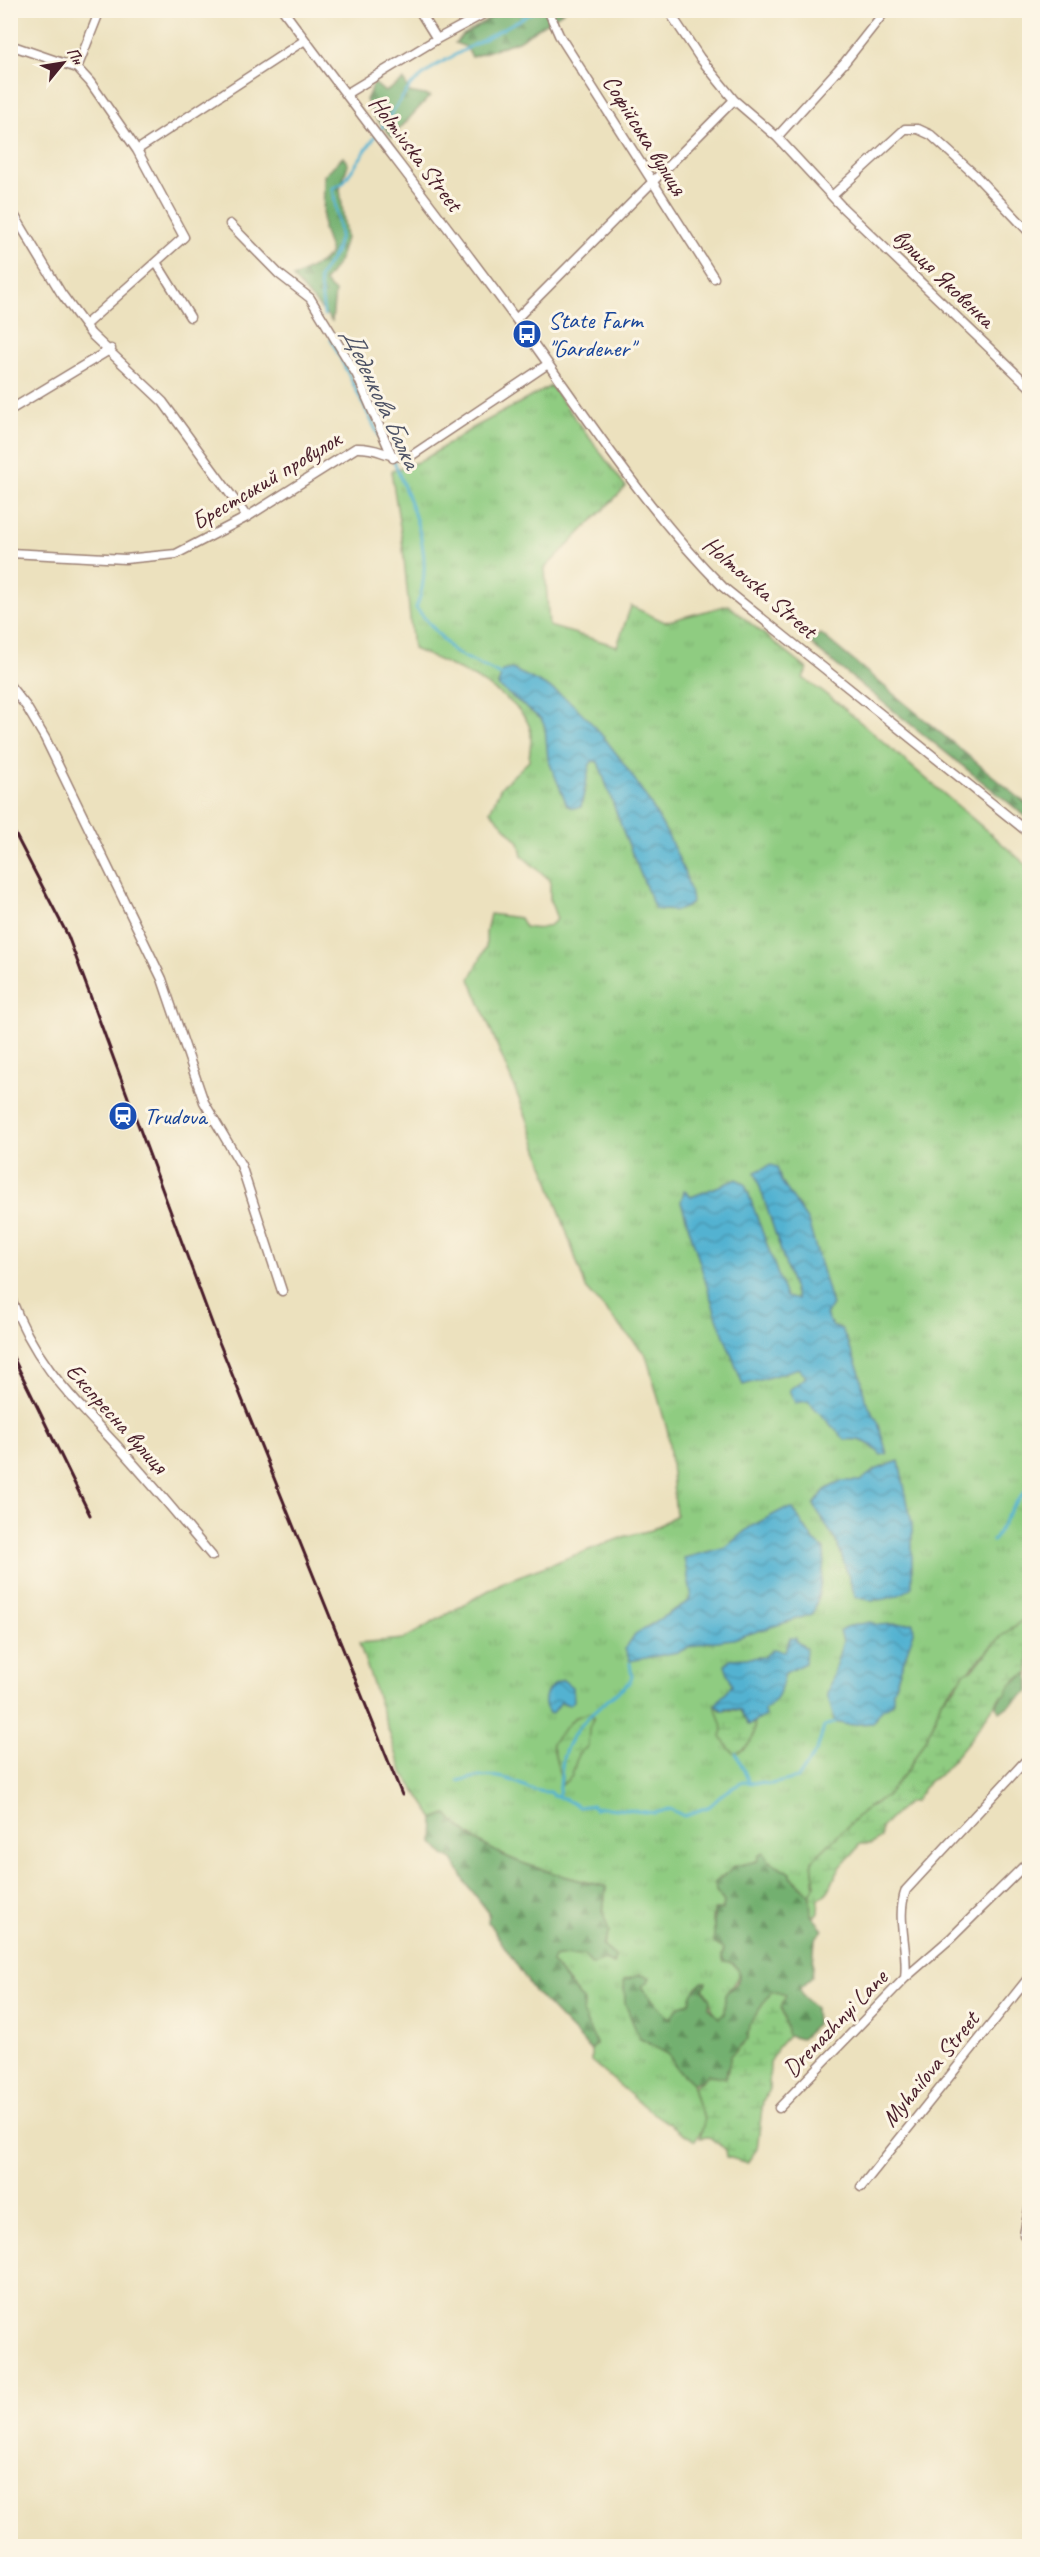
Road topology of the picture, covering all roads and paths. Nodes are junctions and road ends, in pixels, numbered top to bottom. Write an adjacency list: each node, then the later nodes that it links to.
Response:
1 (100, 10): 11 (street)
2 (283, 10): 9 (street, Holmivska Street)
3 (419, 10): 8 (street)
4 (491, 10): 8 (street)
5 (548, 10): 16 (street, Софійська вулиця)
6 (668, 10): 13 (street, вулиця Яковенка)
7 (886, 10): 14 (street)
8 (437, 39): 12 (street)
9 (305, 40): 12 (street, Holmivska Street); 15 (street)
10 (10, 45): 11 (street)
11 (77, 68): 15 (street)
12 (346, 94): 24 (street, Holmivska Street)
13 (734, 100): 14 (street, вулиця Яковенка); 16 (street)
14 (777, 137): 17 (street, вулиця Яковенка)
15 (137, 150): 21 (street)
16 (652, 183): 22 (street, Софійська вулиця); 24 (street)
17 (832, 196): 20 (street); 28 (street, вулиця Яковенка)
18 (10, 208): 25 (street)
19 (230, 224): 31 (street)
20 (1029, 233)
21 (156, 262): 23 (street); 25 (street)
22 (714, 278)
23 (190, 317)
24 (516, 319): 27 (street, Holmovska Street)
25 (85, 325): 26 (street)
26 (111, 349): 30 (street); 32 (street)
27 (548, 364): 31 (street); 35 (street, Holmovska Street)
28 (1029, 387)
29 (10, 397): 30 (street)
30 (13, 409)
31 (393, 458): 32 (street, Брестський провулок)
32 (247, 517): 33 (street, Брестський провулок)
33 (10, 553)
34 (10, 686): 36 (street)
35 (1029, 834)
36 (282, 1291)
37 (10, 1296): 38 (street, Експресна вулиця)
38 (212, 1556)
39 (1029, 1756): 42 (street, Drenazhnyi Lane)
40 (1029, 1860): 42 (street)
41 (1029, 1976): 44 (street, Myhailova Street)
42 (904, 1978): 43 (street, Drenazhnyi Lane)
43 (780, 2108)
44 (861, 2187)
45 (1029, 2204): 46 (street)
46 (1027, 2236)

